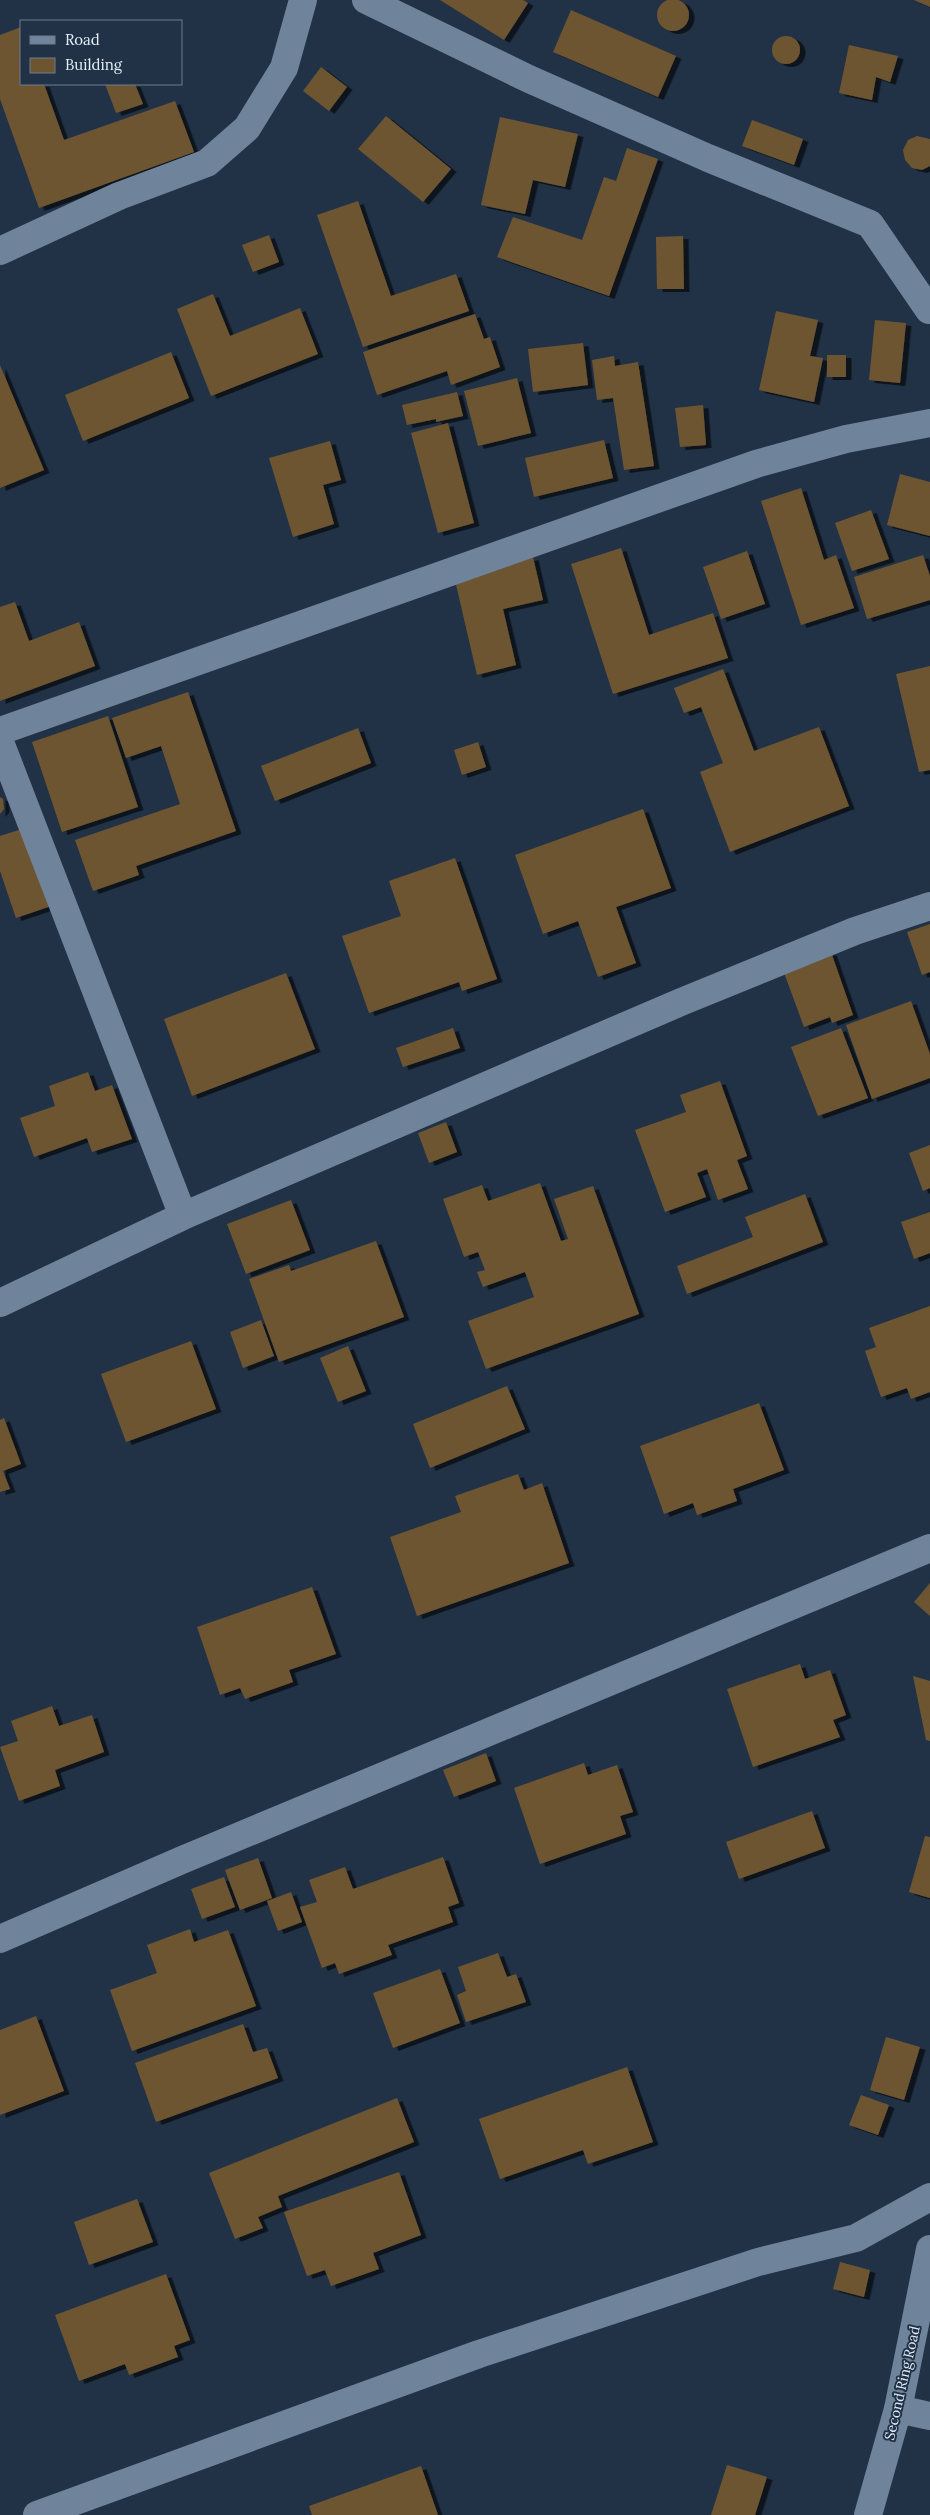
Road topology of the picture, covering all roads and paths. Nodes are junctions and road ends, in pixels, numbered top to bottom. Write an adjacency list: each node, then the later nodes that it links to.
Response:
1 (303, 0): 3 (street)
2 (366, 0): 4 (street)
3 (0, 251)
4 (930, 312)
5 (930, 423): 6 (street)
6 (0, 731)
7 (0, 742): 9 (street)
8 (930, 906): 9 (street)
9 (183, 1216): 10 (street)
10 (0, 1303)
11 (930, 1548): 12 (street)
12 (0, 1939)
13 (930, 2197): 17 (street)
14 (930, 2249): 15 (street, Second Ring Road)
15 (898, 2409): 16 (street); 18 (street, Second Ring Road)
16 (930, 2416)
17 (37, 2515)
18 (868, 2515)

